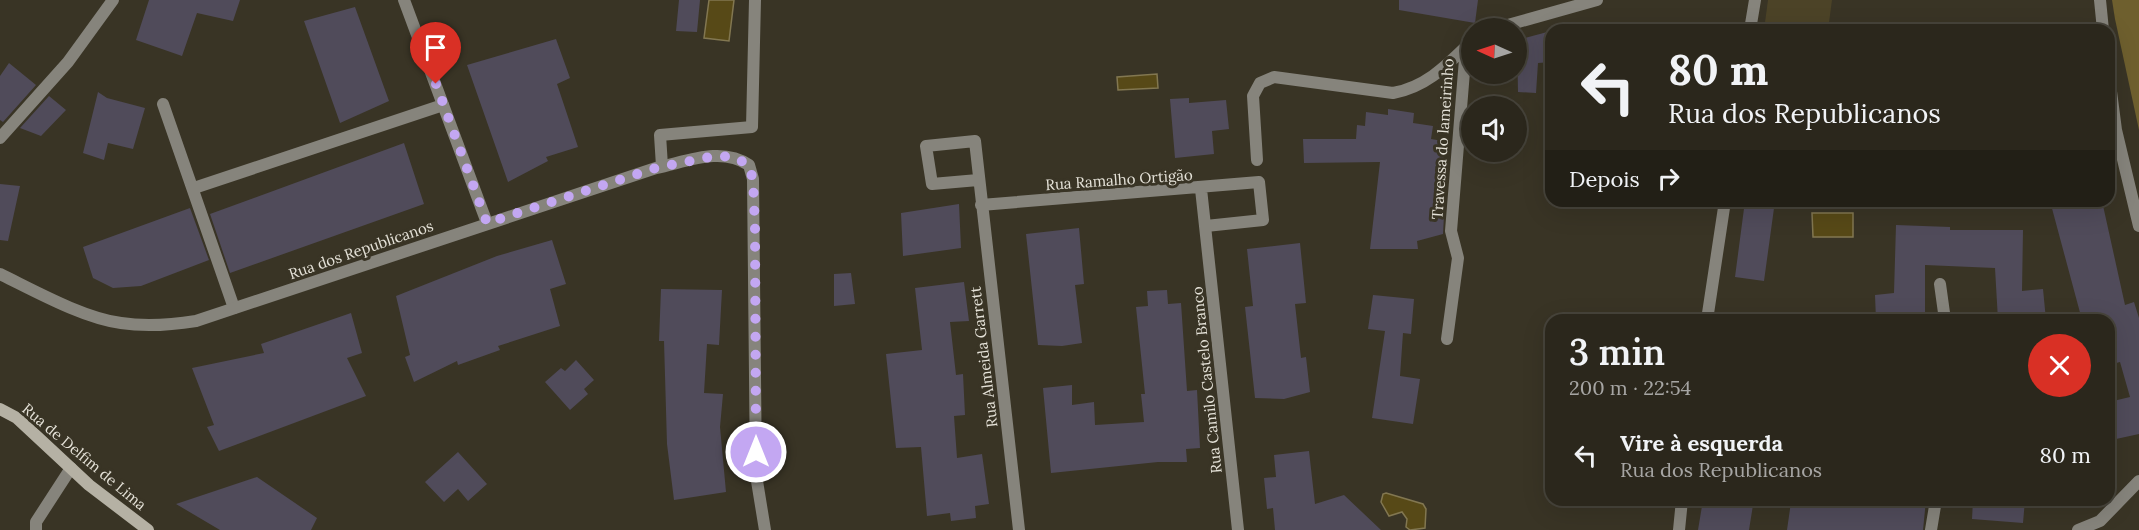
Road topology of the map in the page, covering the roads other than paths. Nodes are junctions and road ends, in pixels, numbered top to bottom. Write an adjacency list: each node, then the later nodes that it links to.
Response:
1 (113, 0): 15 (street)
2 (404, 0): 13 (street)
3 (755, 0): 17 (street)
4 (1597, 0): 7 (street)
5 (1755, 0): 8 (street)
6 (2100, 0): 9 (street)
7 (1527, 20)
8 (1751, 24)
9 (2102, 24)
10 (1461, 50): 16 (street)
11 (1464, 84): 31 (street, Travessa do lameirinho)
12 (163, 104): 19 (street)
13 (443, 105): 19 (street); 23 (street)
14 (2115, 122): 25 (street)
15 (0, 138)
16 (1257, 160)
17 (662, 166): 23 (street, Rua dos Republicanos); 41 (street, Rua dos Republicanos)
18 (978, 180): 18 (street, Rua Almeida Garrett); 21 (street, Rua Almeida Garrett)
19 (194, 188): 28 (street)
20 (1201, 189): 21 (street, Rua Ramalho Ortigão); 24 (street, Rua Camilo Castelo Branco); 24 (street, Rua Ramalho Ortigão)
21 (981, 206): 42 (street, Rua Almeida Garrett)
22 (1724, 207): 29 (street)
23 (487, 223): 28 (street, Rua dos Republicanos)
24 (1206, 226): 43 (street, Rua Camilo Castelo Branco)
25 (2139, 226)
26 (0, 274): 28 (street, Rua dos Republicanos)
27 (1940, 284): 30 (street)
28 (234, 308)
29 (1708, 314)
30 (1944, 314)
31 (1447, 339)
32 (0, 409): 33 (main road, Rua de Delfim de Lima)
33 (71, 468): 39 (street); 40 (main road, Rua de Delfim de Lima)
34 (2139, 481): 37 (street)
35 (1681, 506): 44 (street)
36 (1935, 506): 45 (street)
37 (2115, 506)
38 (2115, 506): 46 (street)
39 (36, 530)
40 (148, 530)
41 (765, 530)
42 (1019, 530)
43 (1238, 530)
44 (1679, 530)
45 (1931, 530)
46 (2078, 530)

